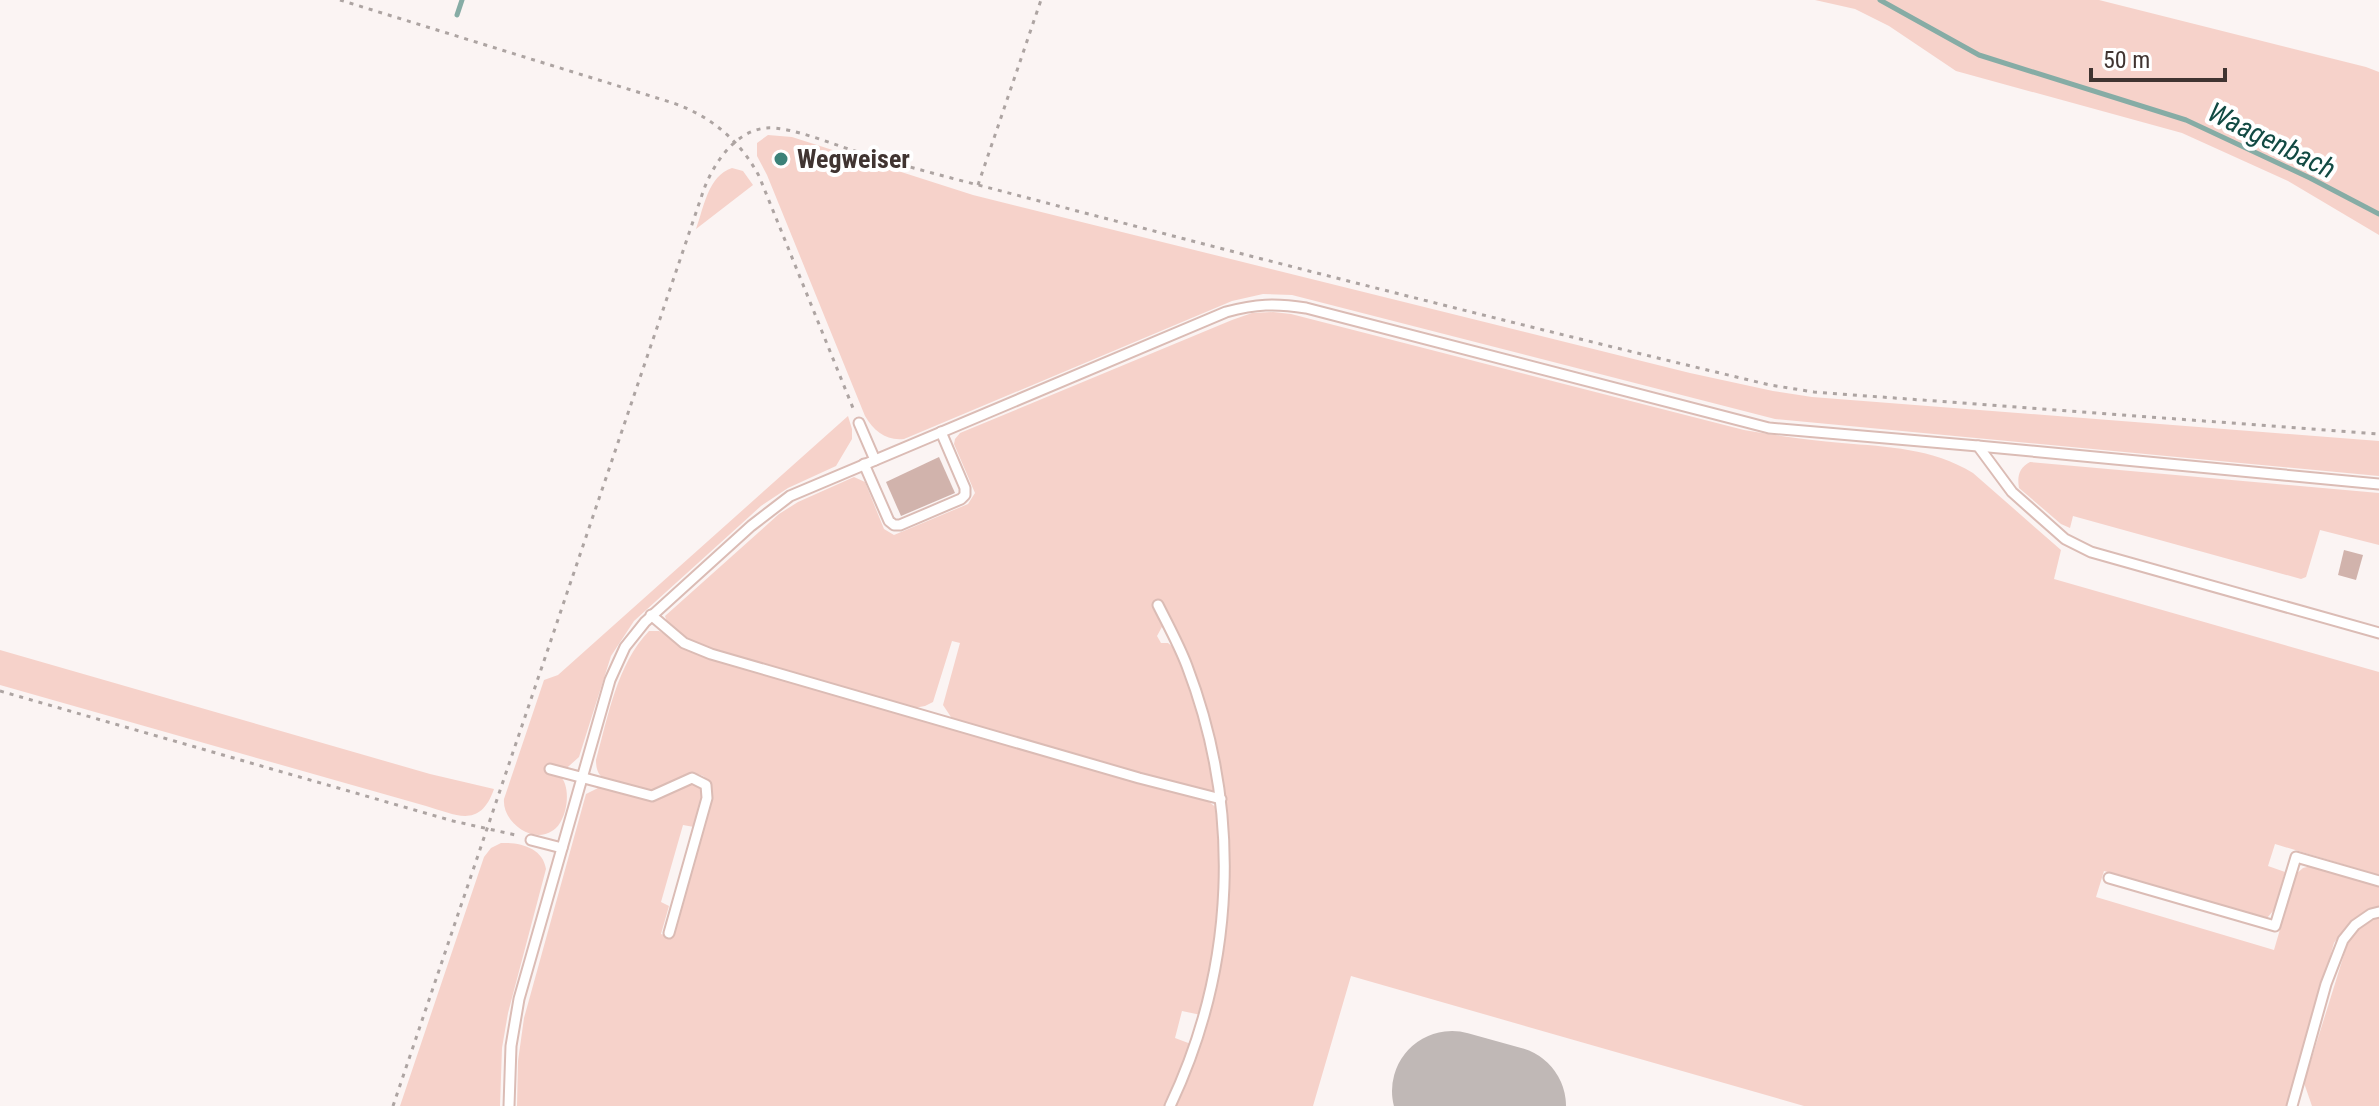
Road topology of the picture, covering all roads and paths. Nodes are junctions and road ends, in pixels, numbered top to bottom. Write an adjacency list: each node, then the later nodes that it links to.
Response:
1 (340, 0): 3 (path)
2 (1041, 0): 4 (path)
3 (735, 141): 4 (path); 5 (path); 19 (path)
4 (978, 185): 7 (path)
5 (859, 423): 9 (lane)
6 (941, 432): 8 (lane); 9 (lane); 10 (lane)
7 (2379, 434)
8 (1978, 446): 11 (lane); 14 (lane)
9 (875, 460): 10 (lane)
10 (864, 464): 13 (lane)
11 (2379, 484)
12 (1158, 605): 18 (lane)
13 (651, 615): 17 (lane); 18 (lane)
14 (2379, 633)
15 (0, 691): 19 (path)
16 (550, 769): 17 (lane)
17 (582, 777): 21 (lane); 25 (lane)
18 (1221, 799): 28 (lane)
19 (486, 828): 20 (path); 26 (path)
20 (531, 840): 21 (lane)
21 (562, 848): 27 (lane)
22 (2109, 878): 23 (lane)
23 (2379, 881)
24 (2379, 912): 29 (lane)
25 (669, 933)
26 (393, 1106)
27 (509, 1106)
28 (1170, 1106)
29 (2292, 1106)

